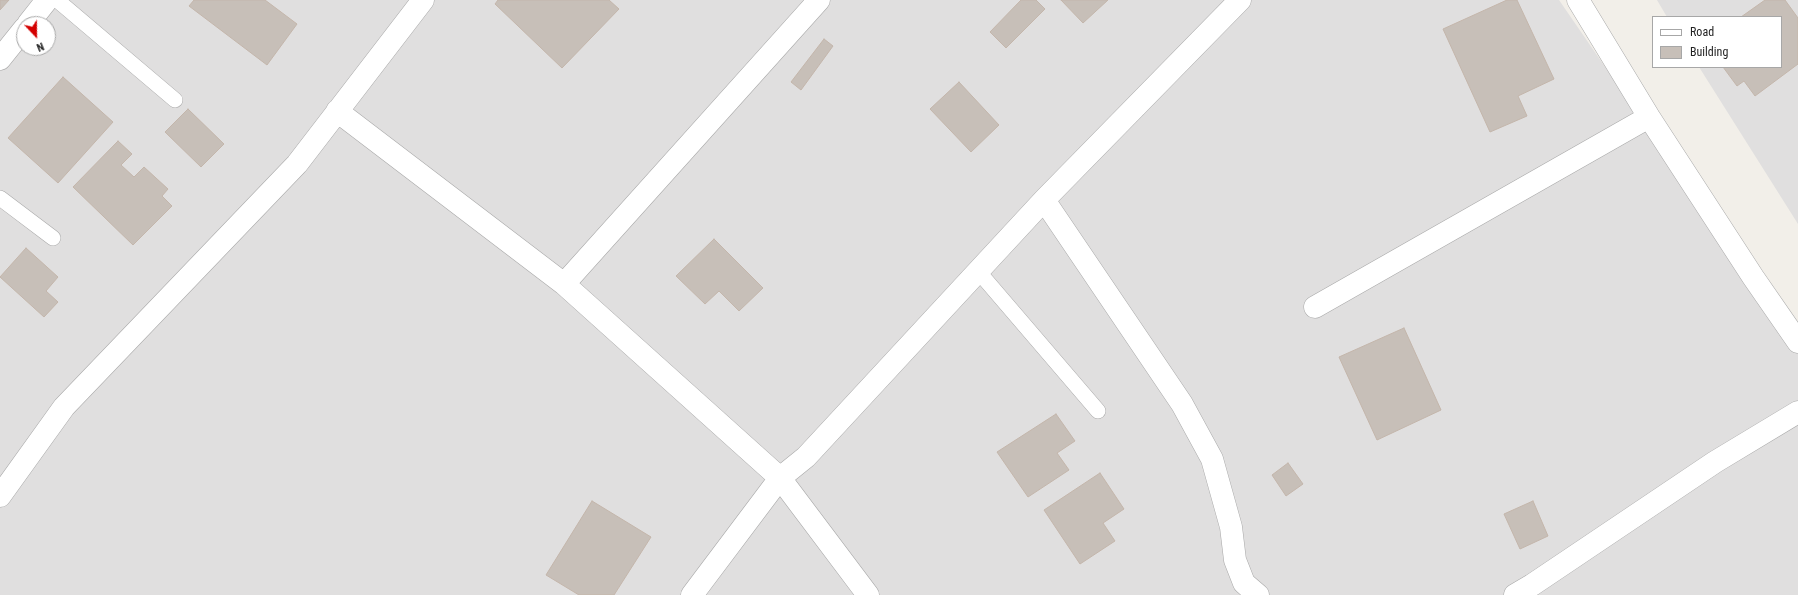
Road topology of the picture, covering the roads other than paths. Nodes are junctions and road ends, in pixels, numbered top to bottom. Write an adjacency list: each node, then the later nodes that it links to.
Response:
1 (47, 0): 7 (street)
2 (57, 0): 10 (lane)
3 (423, 0): 11 (street)
4 (820, 0): 17 (street)
5 (1240, 0): 14 (street)
6 (1578, 0): 12 (street)
7 (34, 16)
8 (16, 39): 9 (street)
9 (0, 59)
10 (175, 100)
11 (337, 111): 17 (street); 23 (street)
12 (1649, 117): 18 (street); 19 (street)
13 (0, 198): 15 (lane)
14 (1044, 200): 16 (street); 26 (street)
15 (53, 238)
16 (978, 271): 20 (lane); 22 (street)
17 (564, 284): 22 (street)
18 (1315, 307)
19 (1798, 342)
20 (1098, 411)
21 (1798, 412): 27 (street)
22 (780, 478): 24 (street); 25 (street)
23 (1, 491)
24 (692, 595)
25 (868, 595)
26 (1258, 595)
27 (1514, 595)

